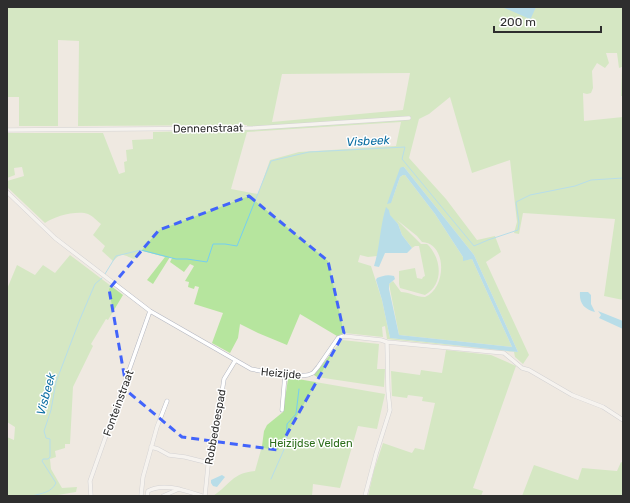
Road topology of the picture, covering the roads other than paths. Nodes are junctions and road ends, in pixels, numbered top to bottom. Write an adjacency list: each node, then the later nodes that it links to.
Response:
1 (409, 118): 2 (street, Dennenstraat)
2 (7, 130)
3 (7, 192): 4 (street, Heizijde)
4 (150, 312): 6 (street, Heizijde); 14 (street, Fonteinstraat)
5 (387, 342): 7 (street, Heizijde); 10 (street, Heizijde); 19 (street)
6 (236, 361): 7 (street, Heizijde); 12 (street, Robbedoespad)
7 (285, 375): 9 (street)
8 (166, 401): 11 (street)
9 (282, 410)
10 (623, 420)
11 (151, 447): 12 (street); 15 (street)
12 (209, 463): 18 (street, Robbedoespad)
13 (180, 489): 16 (street); 17 (street); 18 (street)
14 (90, 496)
15 (142, 496)
16 (147, 496)
17 (163, 496)
18 (204, 496)
19 (365, 496)

